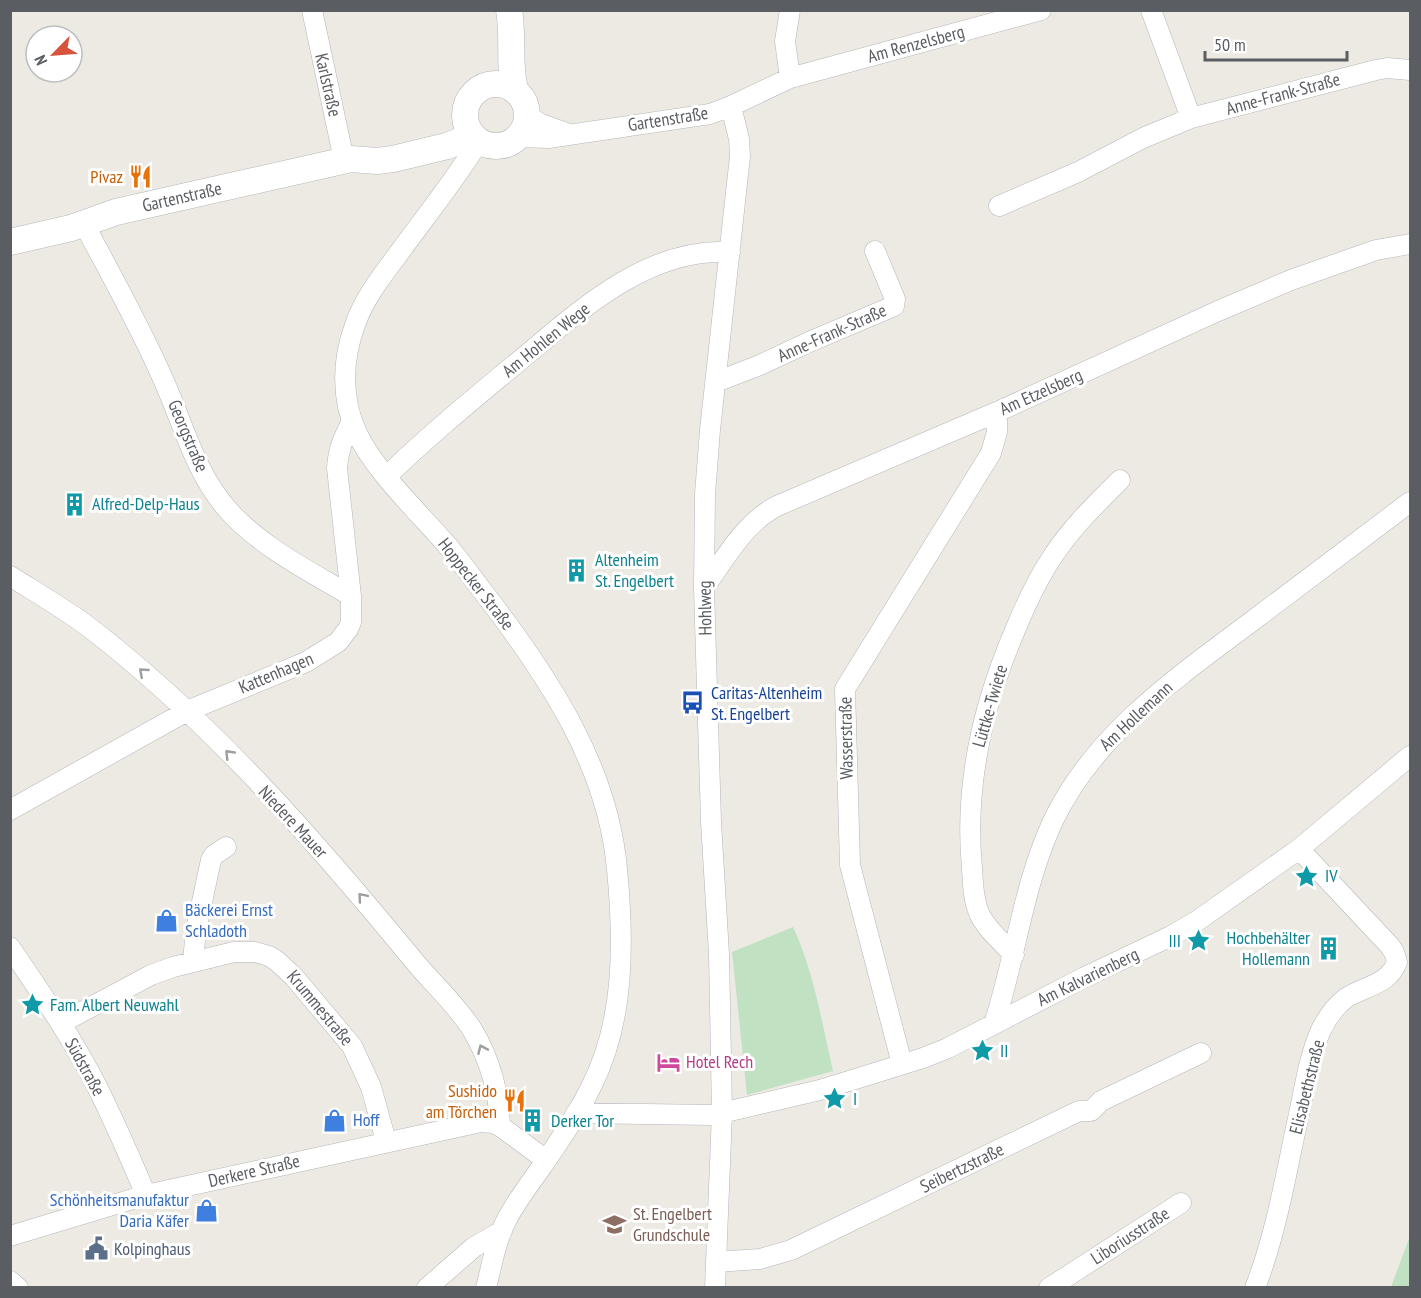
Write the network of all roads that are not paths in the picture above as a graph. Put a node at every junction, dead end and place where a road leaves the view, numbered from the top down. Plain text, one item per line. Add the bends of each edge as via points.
1 (312, 10) edge
2 (502, 10) edge
3 (509, 10) edge
4 (790, 10) edge
5 (1041, 10) edge
6 (1151, 10) edge
7 (1410, 70) edge
8 (790, 78) junction
9 (482, 88) junction
10 (515, 90) junction
11 (731, 106) junction
12 (1191, 118) junction
13 (523, 126) junction
14 (472, 131) junction
15 (425, 152) junction
16 (350, 159) junction
17 (444, 191) junction
18 (999, 206) dead end
19 (84, 224) junction
20 (10, 242) edge
21 (1410, 244) edge
22 (875, 251) dead end
23 (730, 252) junction
24 (716, 382) junction
25 (997, 412) junction
26 (352, 421) junction
27 (387, 476) junction
28 (1120, 480) dead end
29 (1410, 502) edge
30 (10, 576) edge
31 (704, 588) junction
32 (351, 596) junction
33 (187, 711) junction
34 (1410, 756) edge
35 (10, 810) edge
36 (226, 848) dead end
37 (1299, 849) junction
38 (10, 947) edge
39 (1014, 955) junction
40 (193, 961) junction
41 (61, 1023) junction
42 (994, 1024) junction
43 (1201, 1053) dead end
44 (902, 1064) junction
45 (576, 1113) junction
46 (722, 1113) junction
47 (500, 1126) junction
48 (386, 1141) junction
49 (546, 1160) junction
50 (146, 1195) junction
51 (1181, 1203) dead end
52 (502, 1231) junction
53 (10, 1236) edge
54 (716, 1262) junction
55 (10, 1281) edge
56 (18, 1287) edge
57 (426, 1287) edge
58 (486, 1287) edge
59 (715, 1287) edge
60 (1049, 1287) edge
61 (1255, 1287) edge

1 - 16 street, Karlstraße
2 - 9 street via 491,67
3 - 10 street
4 - 8 street via 784,41
5 - 8 street, Am Renzelsberg
6 - 12 street
7 - 12 street, Anne-Frank-Straße via 1376,70
8 - 11 street, Am Renzelsberg
9 - 10 street via 499,84
9 - 14 street via 469,99
10 - 13 street via 523,99
11 - 13 street, Gartenstraße via 710,114 548,138
11 - 23 street, Hohlweg via 740,156
12 - 18 street, Anne-Frank-Straße
13 - 14 street via 512,142 496,147
14 - 15 street, Gartenstraße
14 - 16 street, Gartenstraße via 439,132
14 - 17 street, Hoppecker Straße
15 - 16 street, Gartenstraße via 385,160
15 - 17 street via 438,156 443,163 447,182
16 - 19 street, Gartenstraße via 116,212
17 - 26 street, Hoppecker Straße via 376,283 356,323 345,376
19 - 20 street, Gartenstraße
19 - 32 street, Georgstraße via 163,377 199,465 220,501 263,541
21 - 25 street, Am Etzelsberg via 1376,250 1291,280
22 - 24 street, Anne-Frank-Straße via 895,299 894,306
23 - 24 street, Hohlweg
23 - 27 street, Am Hohlen Wege via 683,255 613,288 444,423
24 - 31 street, Hohlweg via 705,483
25 - 31 street, Am Etzelsberg via 764,513
25 - 44 street, Wasserstraße via 991,453 845,689 850,865
26 - 27 street, Hoppecker Straße via 363,445
26 - 32 street, Kattenhagen via 340,442 337,468
27 - 45 street, Hoppecker Straße via 458,558 517,636 569,718 598,781 614,839 618,872 620,980 610,1040
28 - 39 street, Lüttke-Twiete via 1082,518 1044,570 1005,653 978,745 970,823 975,896 983,920
29 - 39 street, Am Hollemann via 1159,691 1099,751 1072,785 1040,851
33 -> 30 street, Niedere Mauer via 89,627
31 - 46 street, Hohlweg
32 - 33 street, Kattenhagen via 348,629 329,649
33 - 35 street, Kattenhagen
47 -> 33 street, Niedere Mauer via 497,1096 485,1056 464,1018 357,890
34 - 37 street, Am Kalvarienberg
36 - 40 street via 211,860
37 - 42 street, Am Kalvarienberg via 1185,928
37 - 61 street, Elisabethstraße via 1390,946 1397,962 1386,978 1339,1003 1321,1030 1310,1063 1274,1232
38 - 41 street, Südstraße
39 - 42 street, Am Hollemann
40 - 41 street, Krummestraße via 151,975
40 - 48 street, Krummestraße via 249,952 269,956 286,968 358,1056
41 - 50 street, Südstraße via 122,1136
42 - 44 street, Am Kalvarienberg via 948,1048
43 - 54 street, Seibertzstraße via 1101,1101 1091,1111 1079,1111 790,1250 760,1259
44 - 46 street, Am Kalvarienberg
45 - 46 street, Am Kalvarienberg
45 - 49 street, Hoppecker Straße
46 - 54 street, Hohlweg
47 - 48 street, Derkere Straße via 481,1122
47 - 49 street
48 - 50 street, Derkere Straße
49 - 52 street, Hoppecker Straße
50 - 53 street, Derkere Straße
51 - 60 street, Liboriusstraße
52 - 57 street via 474,1247
52 - 58 street, Hoppecker Straße
54 - 59 street, Hohlweg
55 - 56 street

